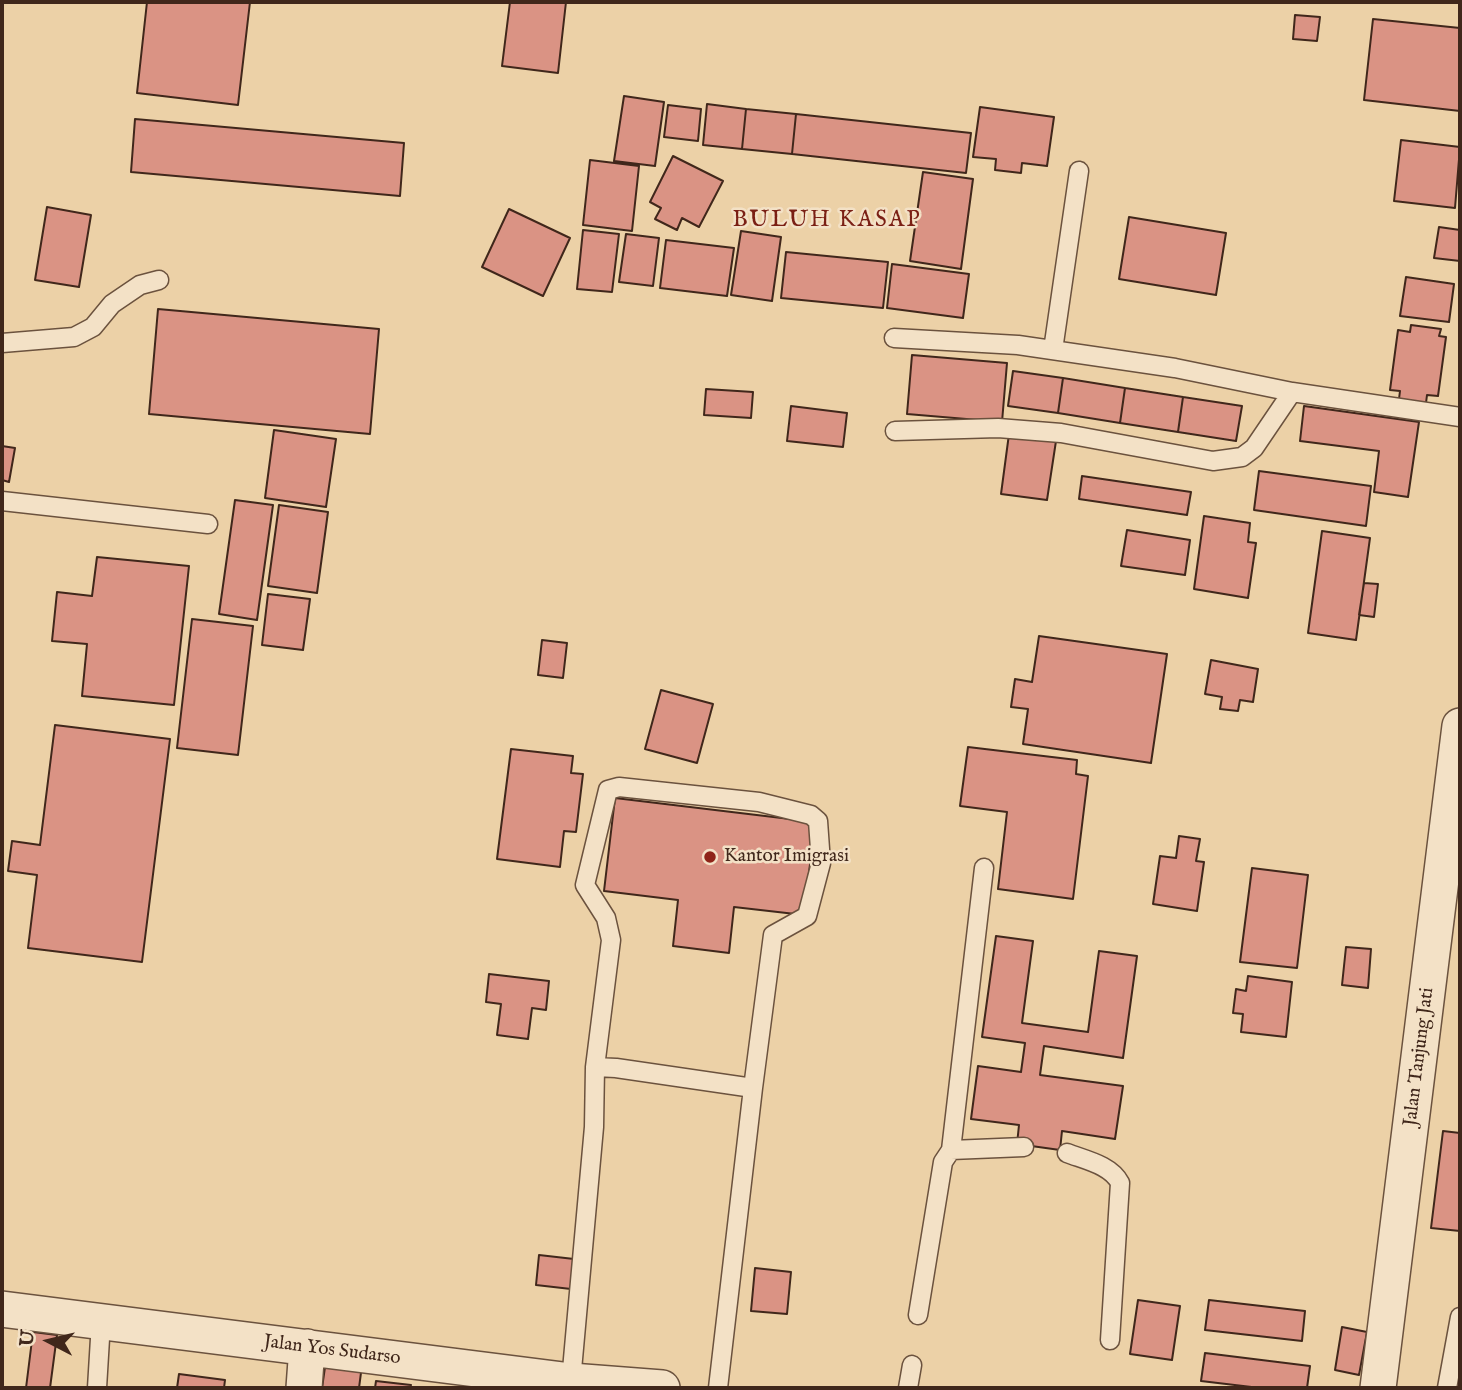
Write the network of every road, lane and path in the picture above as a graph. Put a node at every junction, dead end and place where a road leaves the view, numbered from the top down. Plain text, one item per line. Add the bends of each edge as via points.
1 (1079, 171) dead end
2 (159, 280) dead end
3 (894, 338) dead end
4 (2, 343) edge
5 (1053, 350) junction
6 (1293, 392) junction
7 (1460, 416) edge
8 (895, 431) dead end
9 (2, 501) edge
10 (208, 523) dead end
11 (1460, 726) edge
12 (984, 868) dead end
13 (595, 1067) junction
14 (752, 1088) junction
15 (1024, 1147) dead end
16 (951, 1150) junction
17 (1067, 1153) dead end
18 (2, 1309) edge
19 (918, 1315) dead end
20 (1460, 1317) edge
21 (101, 1322) junction
22 (1110, 1340) dead end
23 (307, 1347) junction
24 (912, 1365) dead end
25 (571, 1381) junction
26 (97, 1388) edge
27 (304, 1388) edge
28 (662, 1388) edge
29 (718, 1388) edge
30 (908, 1388) edge
31 (1378, 1388) edge
32 (1447, 1388) edge

1 - 5 lane
2 - 4 lane via 140,285 112,304 93,327 74,337
3 - 5 lane
5 - 6 lane
6 - 7 lane
6 - 8 lane via 1254,449 1242,457 1213,461 1048,432 998,428
9 - 10 lane
11 - 31 street, Jalan Tanjung Jati
12 - 16 lane
13 - 14 lane
13 - 14 lane via 611,940 606,918 585,885 608,790 619,787 759,802 811,815 818,821 821,863 807,916 773,935
13 - 25 lane via 594,1127
14 - 29 lane
15 - 16 lane
16 - 19 lane via 940,1174
17 - 22 lane via 1104,1167 1116,1174 1120,1183
18 - 21 street, Jalan Yos Sudarso
20 - 32 lane
21 - 23 street, Jalan Yos Sudarso
21 - 26 lane
23 - 25 street, Jalan Yos Sudarso
23 - 27 street
24 - 30 lane
25 - 28 street, Jalan Yos Sudarso

